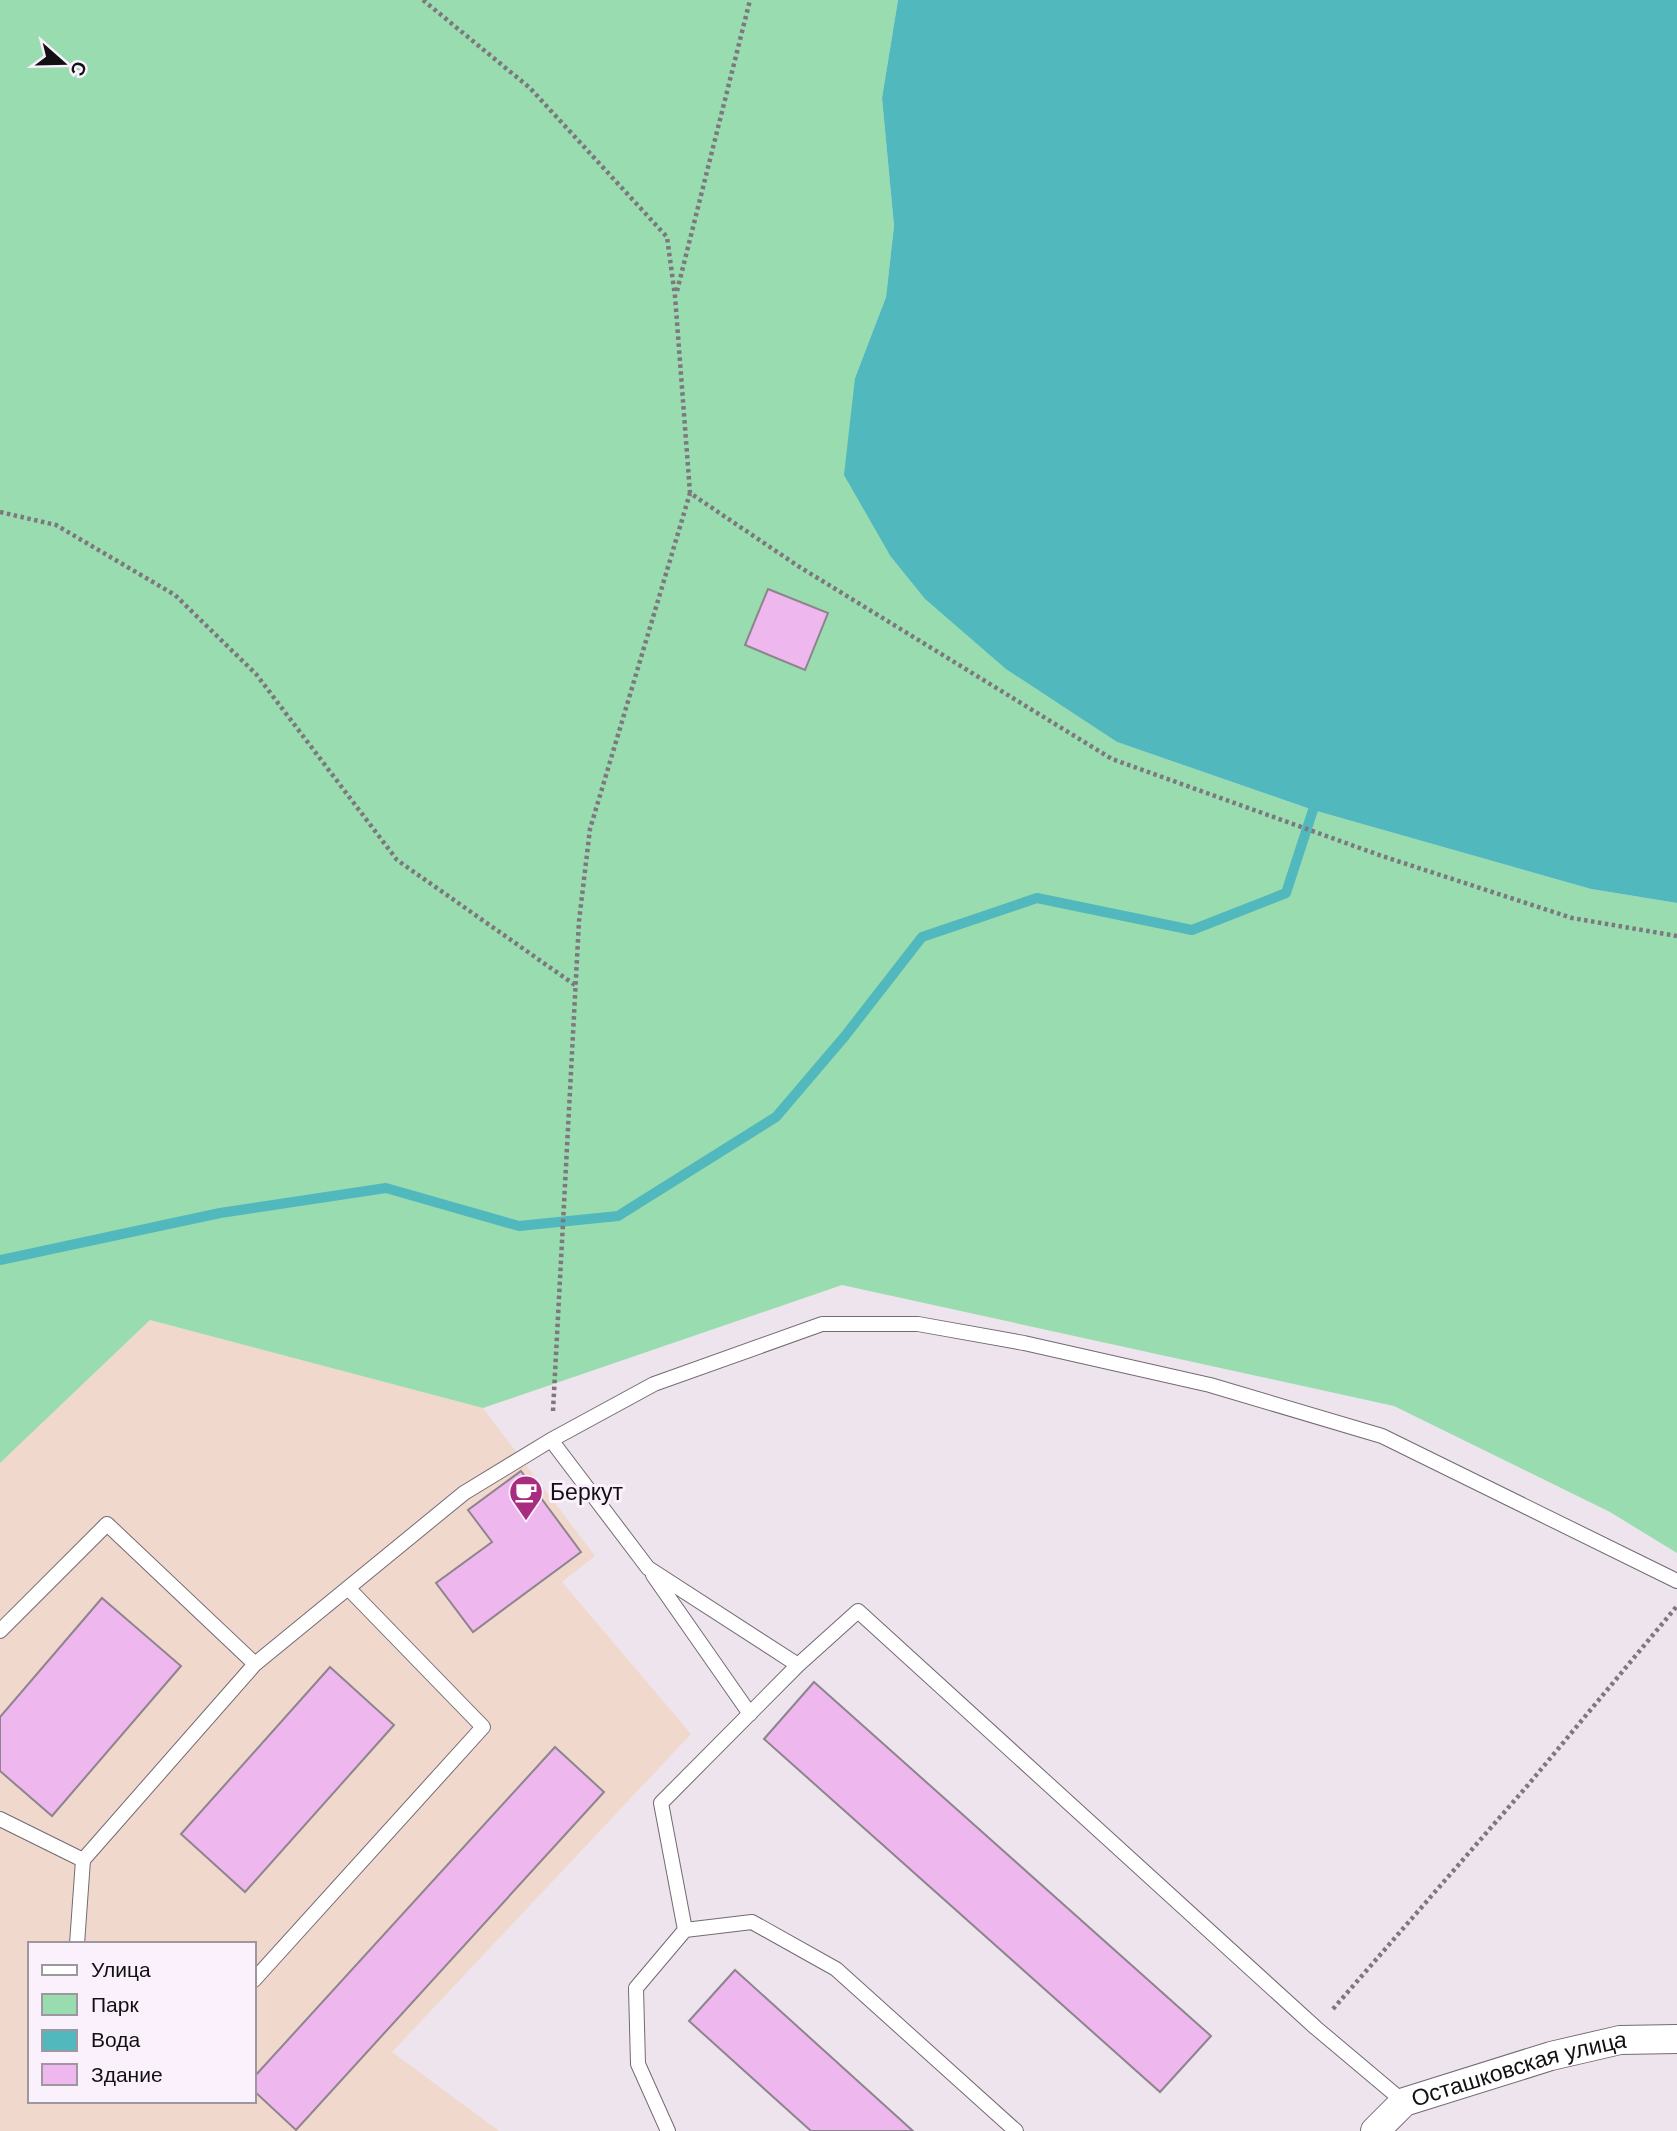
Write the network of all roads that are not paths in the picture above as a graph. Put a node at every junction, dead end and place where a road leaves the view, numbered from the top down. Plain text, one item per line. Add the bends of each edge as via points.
1 (551, 1440) junction
2 (648, 1568) junction
3 (1677, 1581) edge
4 (348, 1588) junction
5 (0, 1631) edge
6 (255, 1664) junction
7 (798, 1665) junction
8 (750, 1714) junction
9 (0, 1819) edge
10 (83, 1860) junction
11 (685, 1930) junction
12 (77, 1942) edge
13 (256, 1978) edge
14 (1677, 2039) edge
15 (1404, 2102) junction
16 (668, 2131) edge
17 (1016, 2131) edge
18 (1375, 2131) edge

1 - 2 lane
1 - 3 lane via 654,1384 822,1324 918,1324 1210,1385 1382,1436
1 - 4 lane via 464,1493
2 - 7 lane
2 - 8 lane
4 - 6 lane
4 - 13 lane via 483,1727
5 - 6 lane via 107,1524
6 - 10 lane
7 - 8 lane
7 - 15 lane via 859,1611 1316,2028
8 - 11 lane via 660,1804
9 - 10 lane
10 - 12 lane
11 - 16 lane via 636,1988 638,2064
11 - 17 lane via 752,1922 836,1969
14 - 15 street, Осташковская улица via 1620,2040
15 - 18 street, Осташковская улица

